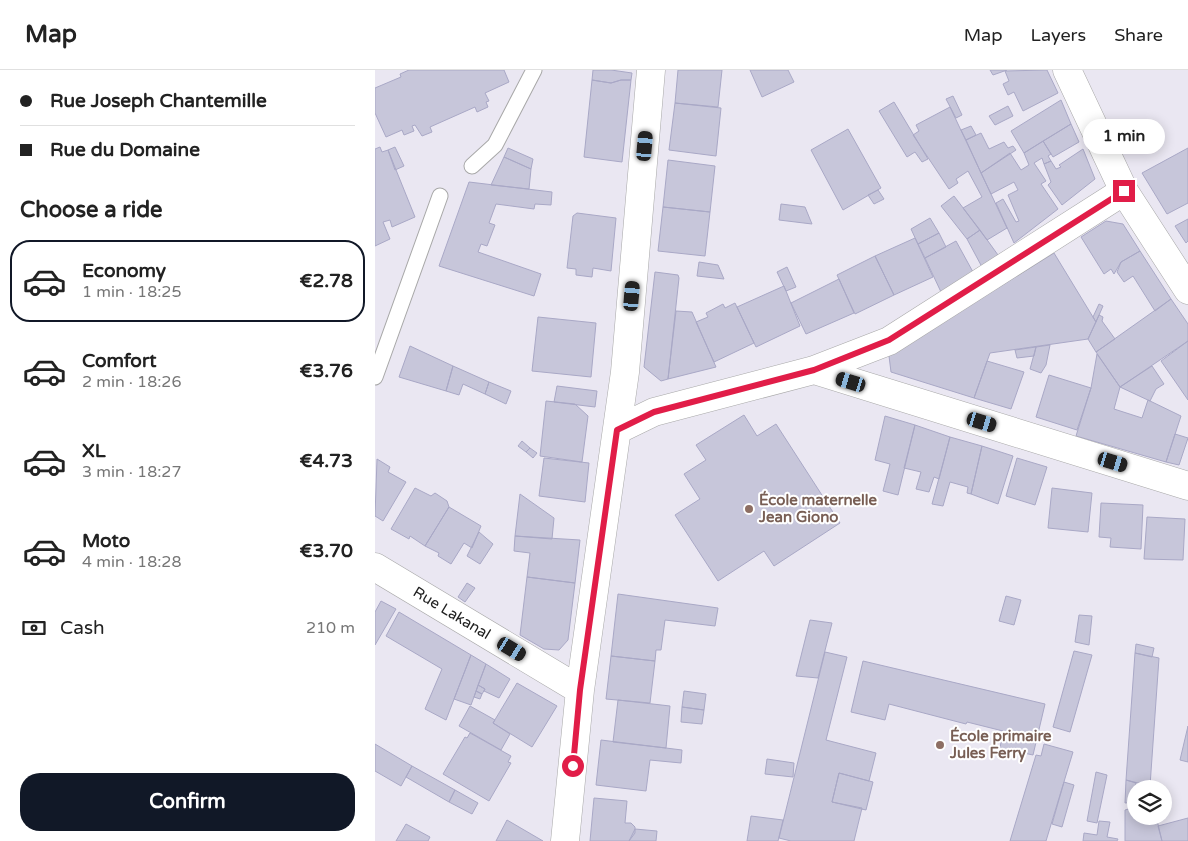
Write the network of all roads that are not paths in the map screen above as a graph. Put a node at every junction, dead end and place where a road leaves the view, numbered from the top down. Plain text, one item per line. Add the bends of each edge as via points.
1 (534, 70) edge
2 (651, 70) edge
3 (1067, 70) edge
4 (472, 166) dead end
5 (1124, 191) junction
6 (441, 196) dead end
7 (1188, 290) edge
8 (814, 370) junction
9 (375, 377) edge
10 (617, 430) junction
11 (1188, 486) edge
12 (375, 567) edge
13 (580, 690) junction
14 (565, 841) edge

1 - 4 lane via 495,145
2 - 10 street via 625,372
3 - 5 street
5 - 7 street
5 - 8 street via 889,340
6 - 9 lane
8 - 10 street via 654,412
8 - 11 street
10 - 13 street
12 - 13 street, Rue Lakanal
13 - 14 street

